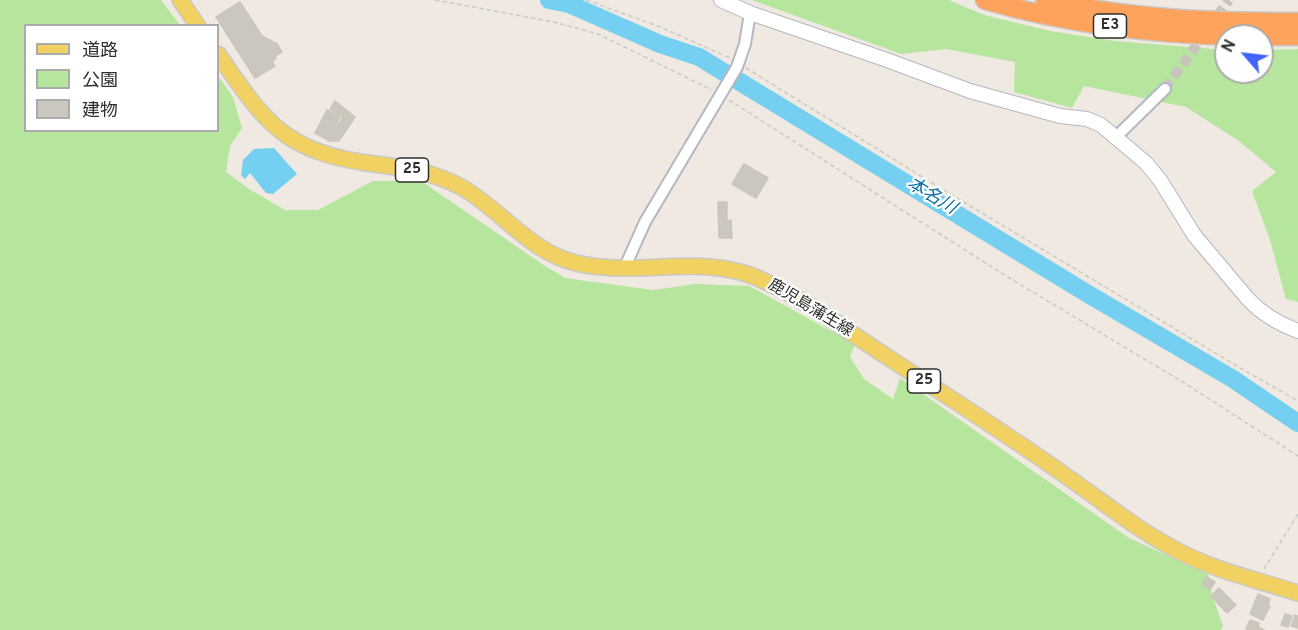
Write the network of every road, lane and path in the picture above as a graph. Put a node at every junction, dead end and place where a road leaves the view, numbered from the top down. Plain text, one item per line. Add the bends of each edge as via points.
1 (180, 0) edge
2 (435, 0) edge
3 (586, 0) edge
4 (721, 0) edge
5 (985, 0) edge
6 (1045, 0) edge
7 (750, 13) junction
8 (1298, 22) edge
9 (197, 24) edge
10 (1214, 35) edge
11 (1274, 36) edge
12 (1298, 36) edge
13 (219, 55) edge
14 (738, 65) junction
15 (1166, 89) tunnel mouth
16 (722, 92) junction
17 (1117, 136) junction
18 (624, 269) junction
19 (1298, 331) edge
20 (1298, 400) edge
21 (1298, 456) edge
22 (1298, 514) edge
23 (1257, 580) junction
24 (1298, 593) edge

1 - 9 main road
2 - 16 path via 598,34
3 - 14 path via 658,26
4 - 7 street
5 - 10 highway, E3 via 1096,25
6 - 8 highway, E3 via 1149,16
7 - 14 street
7 - 17 street via 970,91 1060,116 1087,119
11 - 12 highway
13 - 18 main road, 鹿児島蒲生線 / 25 via 260,114 291,139 330,156 445,179 482,200 553,255 574,263
14 - 16 street
14 - 20 path
15 - 17 street
16 - 18 street via 645,222
16 - 21 path via 1005,276
17 - 19 street via 1160,180 1194,235 1257,309
18 - 23 main road, 鹿児島蒲生線 / 25 via 682,265 759,278 806,303 1157,540 1205,563
22 - 23 path
23 - 24 main road, 鹿児島蒲生線 / 25

